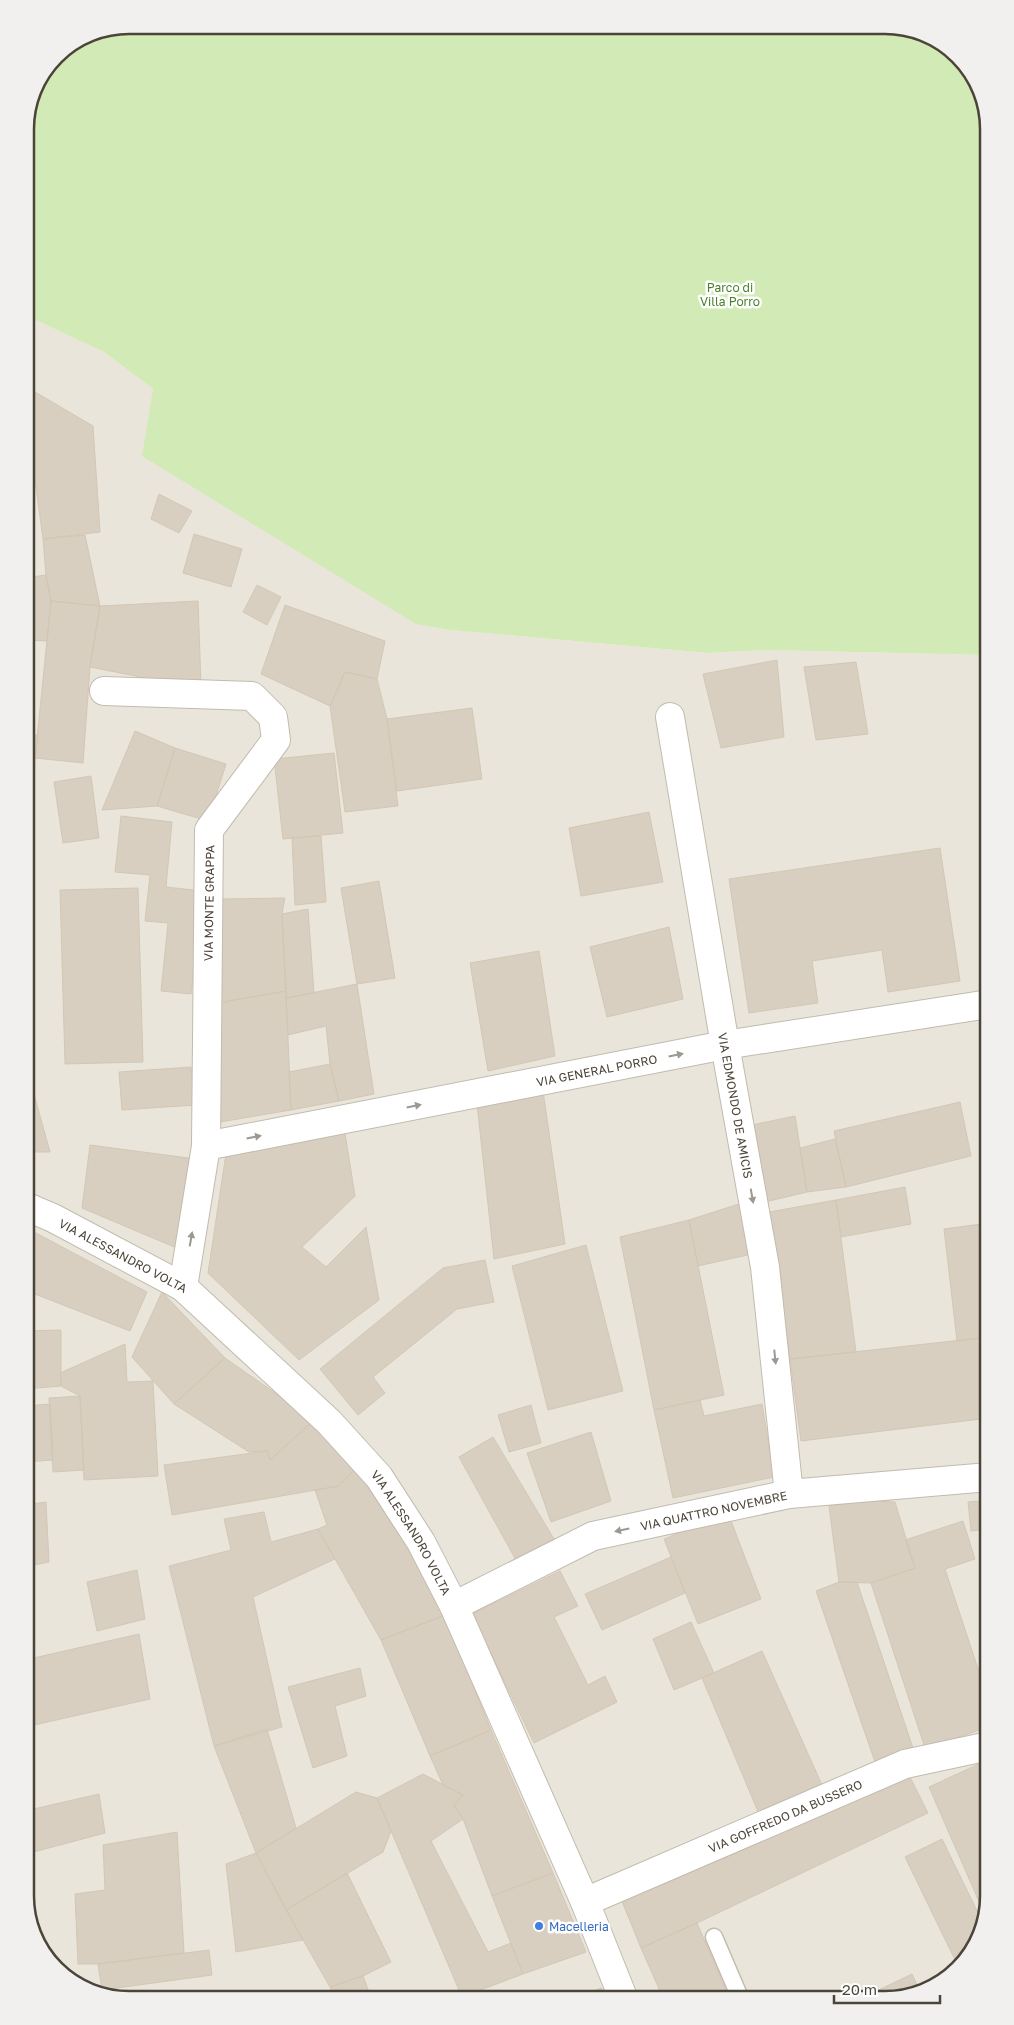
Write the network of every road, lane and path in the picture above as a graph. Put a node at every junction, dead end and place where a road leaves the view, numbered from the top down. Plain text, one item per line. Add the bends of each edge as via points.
1 (104, 691) dead end
2 (670, 717) dead end
3 (980, 1005) edge
4 (725, 1045) junction
5 (206, 1146) junction
6 (34, 1210) edge
7 (183, 1287) junction
8 (980, 1478) edge
9 (789, 1494) junction
10 (454, 1606) junction
11 (980, 1748) edge
12 (585, 1902) junction
13 (714, 1937) dead end
14 (620, 1991) edge
15 (738, 1991) edge

1 - 5 street, VIA MONTE GRAPPA via 252,696 273,717 276,740 209,830
2 - 4 street, VIA EDMONDO DE AMICIS
3 - 4 street, VIA GENERAL PORRO
5 -> 4 street, VIA GENERAL PORRO
4 -> 9 street, VIA EDMONDO DE AMICIS via 765,1267
7 -> 5 street, VIA MONTE GRAPPA
6 - 7 street, VIA ALESSANDRO VOLTA
7 - 10 street, VIA ALESSANDRO VOLTA via 329,1422 378,1477 420,1542
8 - 9 street, VIA QUATTRO NOVEMBRE
9 -> 10 street, VIA QUATTRO NOVEMBRE via 593,1536
10 - 12 street, VIA ALESSANDRO VOLTA
11 - 12 street, VIA GOFFREDO DA BUSSERO via 905,1764
12 - 14 street, VIA ALESSANDRO VOLTA
13 - 15 lane

